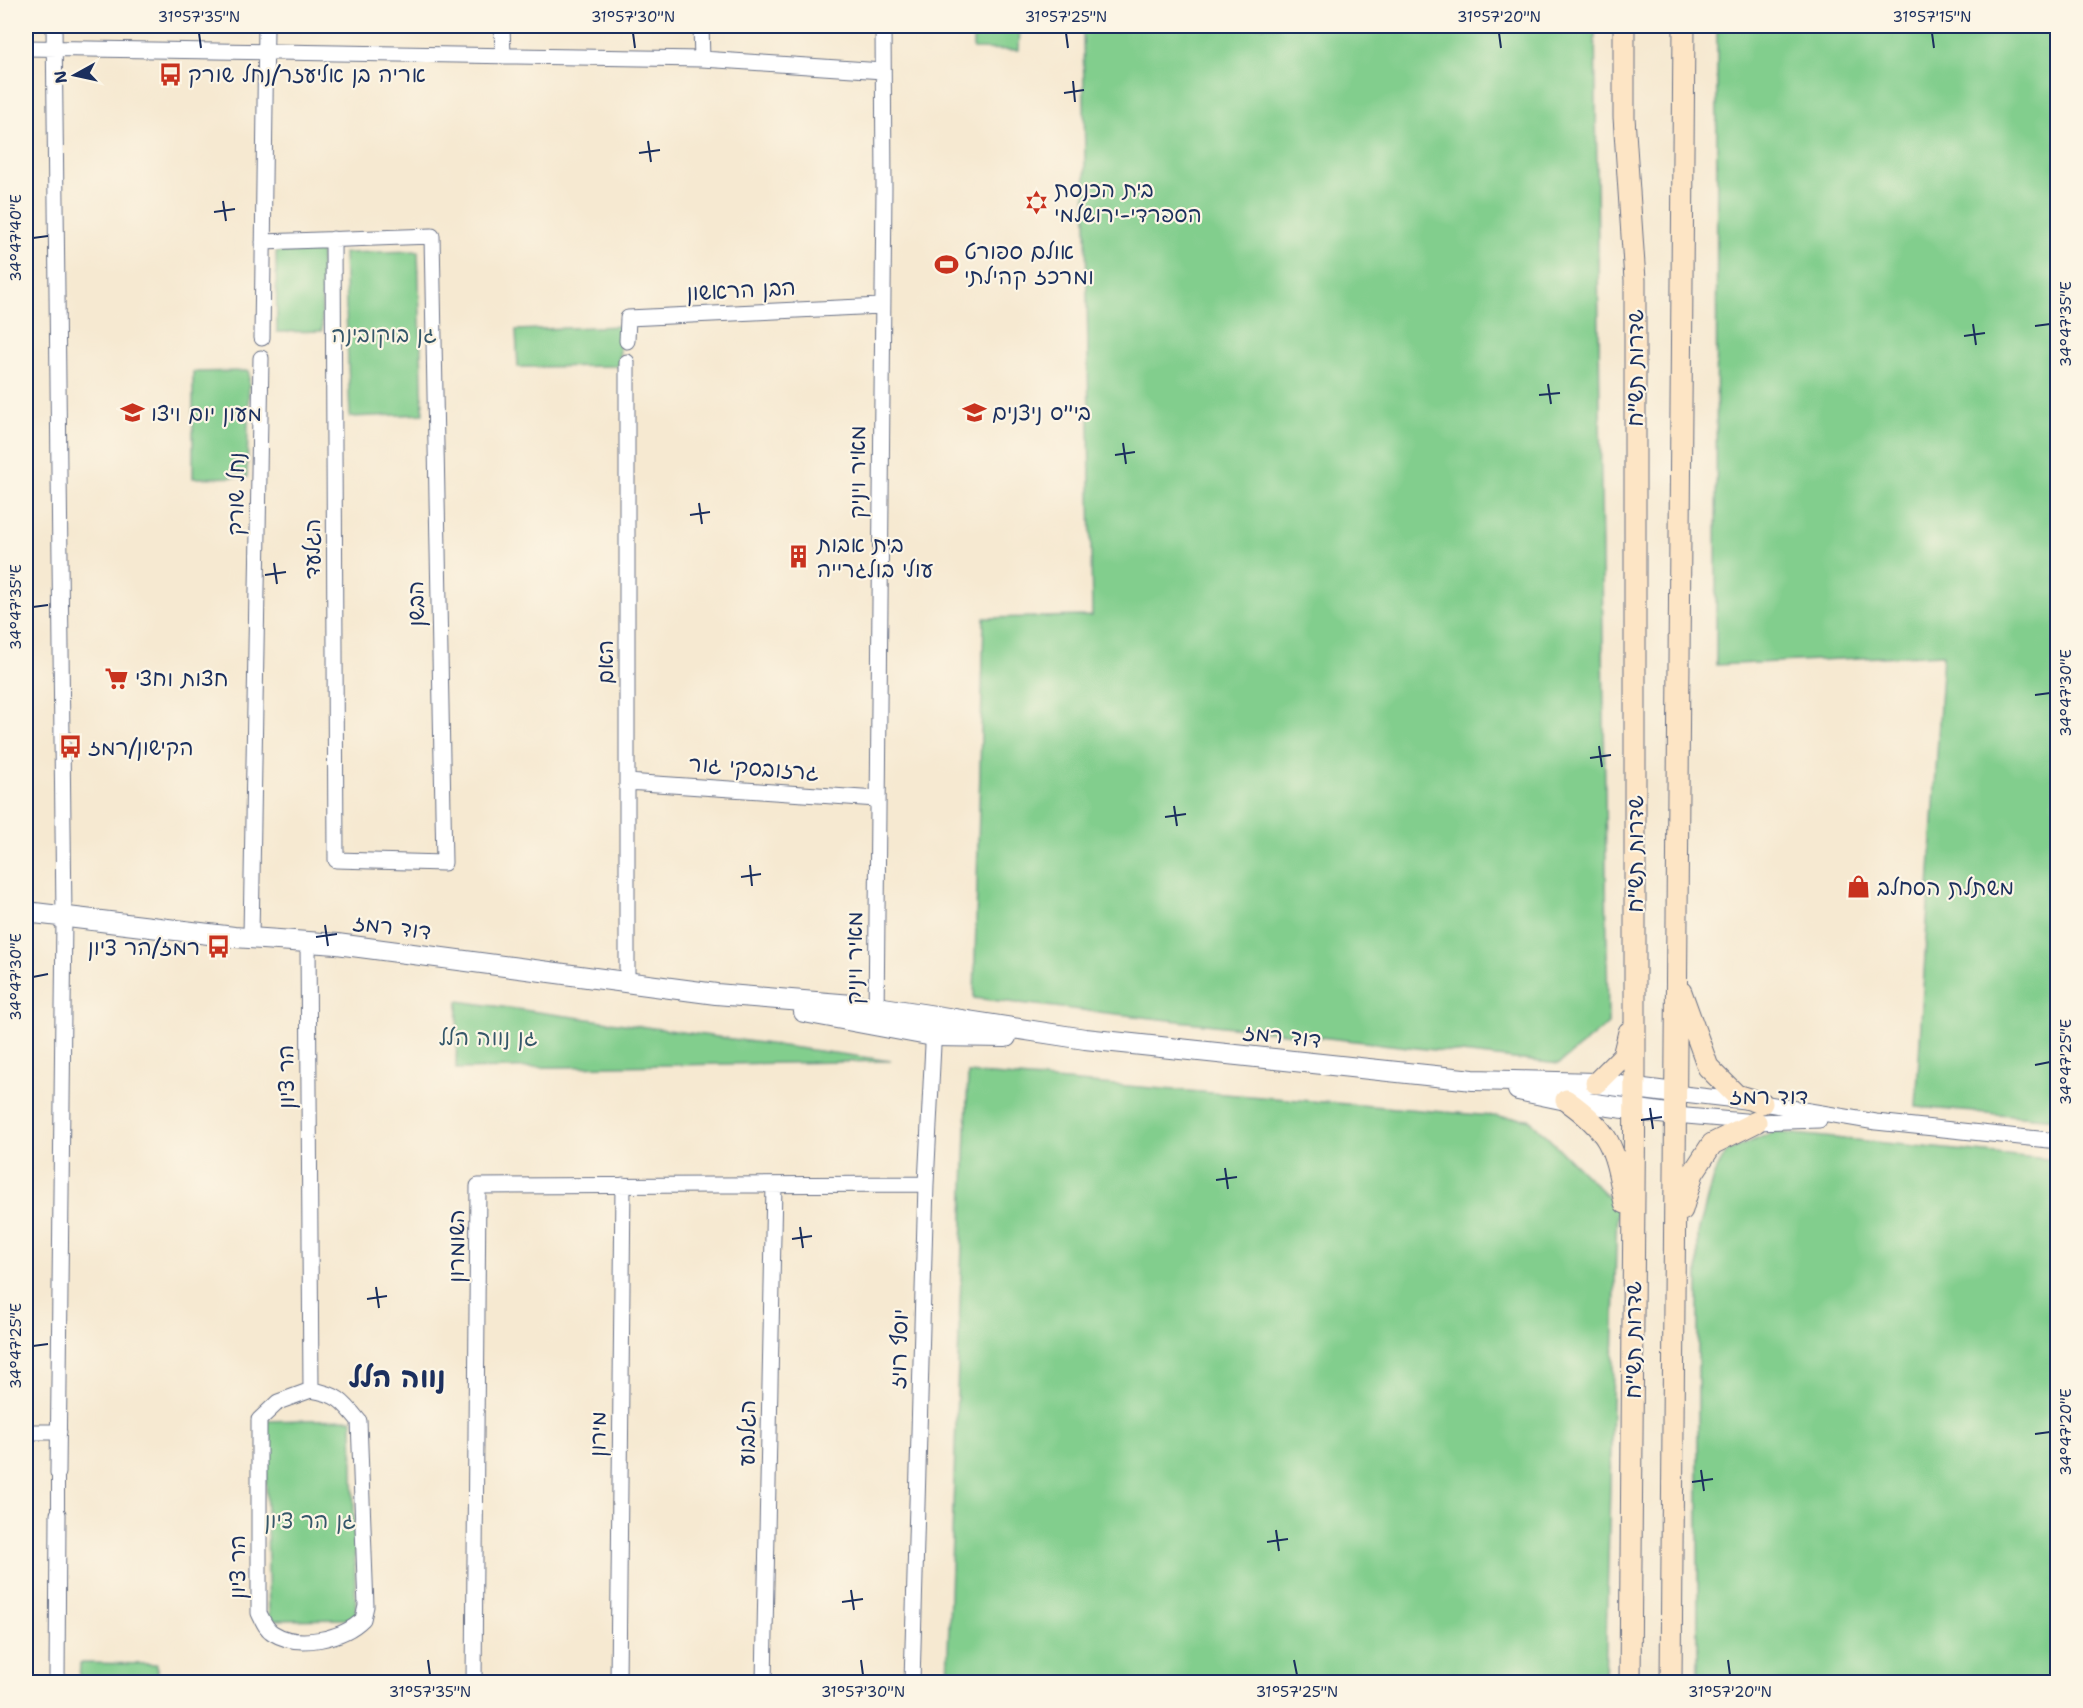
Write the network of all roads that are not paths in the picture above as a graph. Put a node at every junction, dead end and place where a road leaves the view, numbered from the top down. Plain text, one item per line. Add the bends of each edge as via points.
1 (54, 26) edge
2 (266, 26) edge
3 (502, 26) edge
4 (701, 26) edge
5 (882, 26) edge
6 (1624, 26) edge
7 (1684, 26) edge
8 (26, 48) edge
9 (54, 49) junction
10 (266, 52) junction
11 (503, 56) junction
12 (702, 59) junction
13 (883, 72) junction
14 (333, 239) junction
15 (263, 242) junction
16 (881, 306) junction
17 (262, 338) joint
18 (627, 341) joint
19 (261, 358) joint
20 (627, 362) joint
21 (627, 782) junction
22 (877, 799) junction
23 (336, 860) joint
24 (26, 912) edge
25 (64, 917) junction
26 (252, 936) junction
27 (308, 943) junction
28 (1676, 978) junction
29 (627, 984) junction
30 (1634, 1008) junction
31 (935, 1016) junction
32 (876, 1017) junction
33 (933, 1036) junction
34 (1085, 1039) junction
35 (1473, 1080) junction
36 (1596, 1083) junction
37 (1634, 1087) junction
38 (1675, 1093) junction
39 (1566, 1100) junction
40 (1634, 1109) junction
41 (1759, 1113) junction
42 (1675, 1115) junction
43 (2058, 1142) edge
44 (926, 1184) junction
45 (623, 1185) junction
46 (774, 1185) junction
47 (1674, 1237) junction
48 (1634, 1244) junction
49 (312, 1390) junction
50 (26, 1432) edge
51 (59, 1432) junction
52 (58, 1473) joint
53 (58, 1514) joint
54 (57, 1683) edge
55 (474, 1683) edge
56 (618, 1683) edge
57 (764, 1683) edge
58 (912, 1683) edge
59 (1630, 1683) edge
60 (1671, 1683) edge

1 - 9 street
2 - 10 street, נחל שורק
3 - 11 street
4 - 12 street
5 - 13 street, מאיר ויניק
6 - 30 main road, שדרות תש"ח via 1624,117 1635,280
7 - 28 main road, שדרות תש"ח
8 - 9 street
9 - 10 street
9 - 25 street
10 - 11 street
10 - 15 street, נחל שורק
11 - 12 street
12 - 13 street
13 - 16 street, מאיר ויניק
14 - 15 street
14 - 23 street, הגלעד
14 - 23 street, הבשן via 432,236 444,863
15 - 17 street, נחל שורק
16 - 18 street, הבן הראשון via 627,318
16 - 22 street, מאיר ויניק
17 - 19 street, נחל שורק
18 - 20 street, האם
19 - 26 street, נחל שורק
20 - 21 street, האם
21 - 22 street, גרזובסקי גור
21 - 29 street, האם
22 - 32 street, מאיר ויניק
24 - 25 street, דוד רמז
25 - 26 street, דוד רמז
25 - 51 street
26 - 27 street, דוד רמז
27 - 29 street, דוד רמז
27 - 49 street, הר ציון
28 - 38 main road, שדרות תש"ח
28 - 41 main road via 1708,1067
29 - 32 street, דוד רמז
30 - 36 main road via 1623,1056
30 - 37 main road, שדרות תש"ח
31 - 32 street, דוד רמז
31 - 33 street, יוסף רויז
31 - 34 street, דוד רמז
32 - 33 street, דוד רמז
33 - 34 street, דוד רמז
33 - 44 street, יוסף רויז
34 - 35 street, דוד רמז
35 - 36 street, דוד רמז
35 - 39 street, דוד רמז
36 - 37 street, דוד רמז
37 - 38 street, דוד רמז
37 - 40 main road, שדרות תש"ח
38 - 41 street, דוד רמז
38 - 42 main road, שדרות תש"ח
39 - 40 street, דוד רמז
39 - 48 main road via 1591,1117 1614,1149
40 - 42 street, דוד רמז
40 - 48 main road, שדרות תש"ח
41 - 42 street, דוד רמז
41 - 43 street, דוד רמז via 1853,1119
41 - 47 main road via 1712,1144 1693,1173
42 - 47 main road, שדרות תש"ח
44 - 46 street, השומרון
44 - 58 street, יוסף רויז
45 - 46 street, השומרון
45 - 55 street, השומרון via 478,1186
45 - 56 street, מירון
46 - 57 street, הגלבוע
47 - 60 main road, שדרות תש"ח
48 - 59 main road, שדרות תש"ח
49 - 49 street, הר ציון via 278,1402 259,1420 259,1614 272,1633 288,1639 342,1635 363,1619 366,1606 359,1421 331,1393
50 - 51 street
51 - 52 street
52 - 53 street
53 - 54 street

